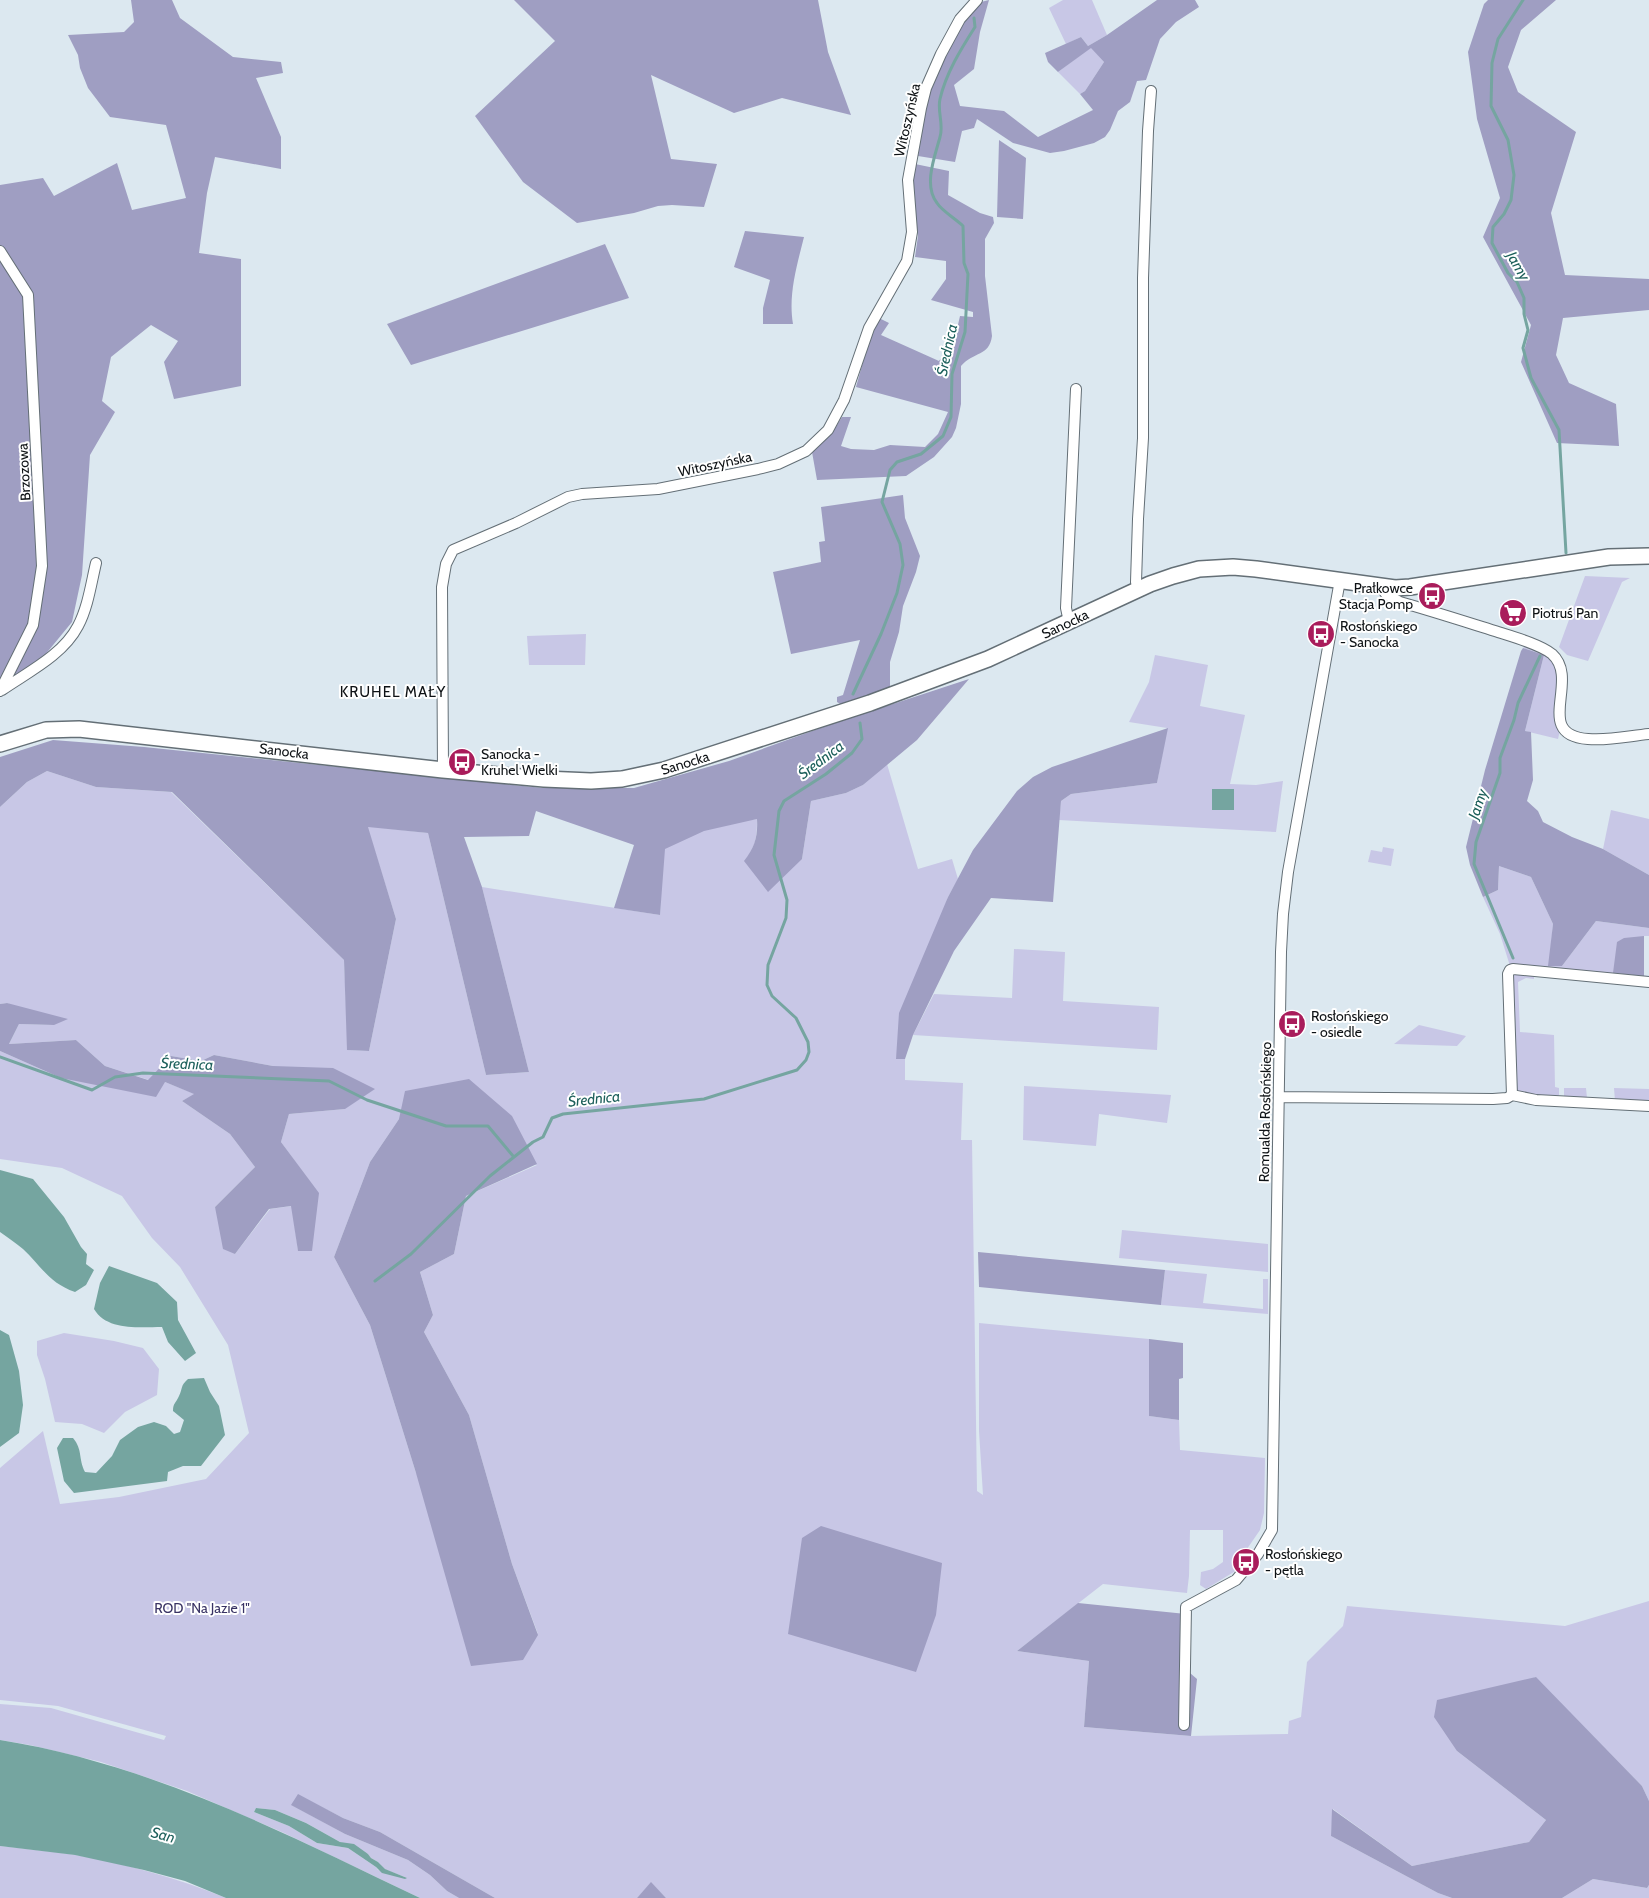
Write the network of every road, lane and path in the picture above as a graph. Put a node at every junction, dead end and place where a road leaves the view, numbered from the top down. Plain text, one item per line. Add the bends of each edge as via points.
1 (977, 0) edge
2 (1151, 91) dead end
3 (0, 251) edge
4 (1076, 389) dead end
5 (1649, 556) edge
6 (96, 563) dead end
7 (1340, 580) junction
8 (1380, 586) junction
9 (1138, 590) junction
10 (1069, 622) junction
11 (0, 691) edge
12 (1649, 734) edge
13 (0, 744) edge
14 (444, 770) junction
15 (1649, 982) edge
16 (1512, 1095) junction
17 (1279, 1097) junction
18 (1649, 1106) edge
19 (1184, 1725) dead end

1 - 14 street, Witoszyńska via 950,36 921,108 908,180 912,232 907,261 869,328 844,400 828,430 806,451 778,464 658,489 568,497 454,550 446,564 442,587
2 - 9 street via 1143,287
3 - 11 street, Brzozowa via 28,295 42,566 33,625
4 - 10 street via 1066,608
5 - 8 main road, Sanocka via 1609,557 1410,587
6 - 11 street via 78,627 58,651
7 - 8 main road, Sanocka
7 - 9 main road, Sanocka via 1285,571 1199,569
7 - 17 street, Romualda Rosłońskiego via 1285,897
8 - 12 street via 1400,602 1521,639 1550,652 1562,670 1560,722 1562,729 1574,737 1588,739
9 - 10 main road, Sanocka
10 - 14 main road, Sanocka via 988,659 870,703 638,777 576,781
13 - 14 main road, Sanocka via 46,730 79,729
15 - 16 street via 1510,970
16 - 17 street via 1493,1100
16 - 18 street via 1536,1100
17 - 19 street, Romualda Rosłońskiego via 1272,1530 1258,1554 1236,1580 1186,1607

